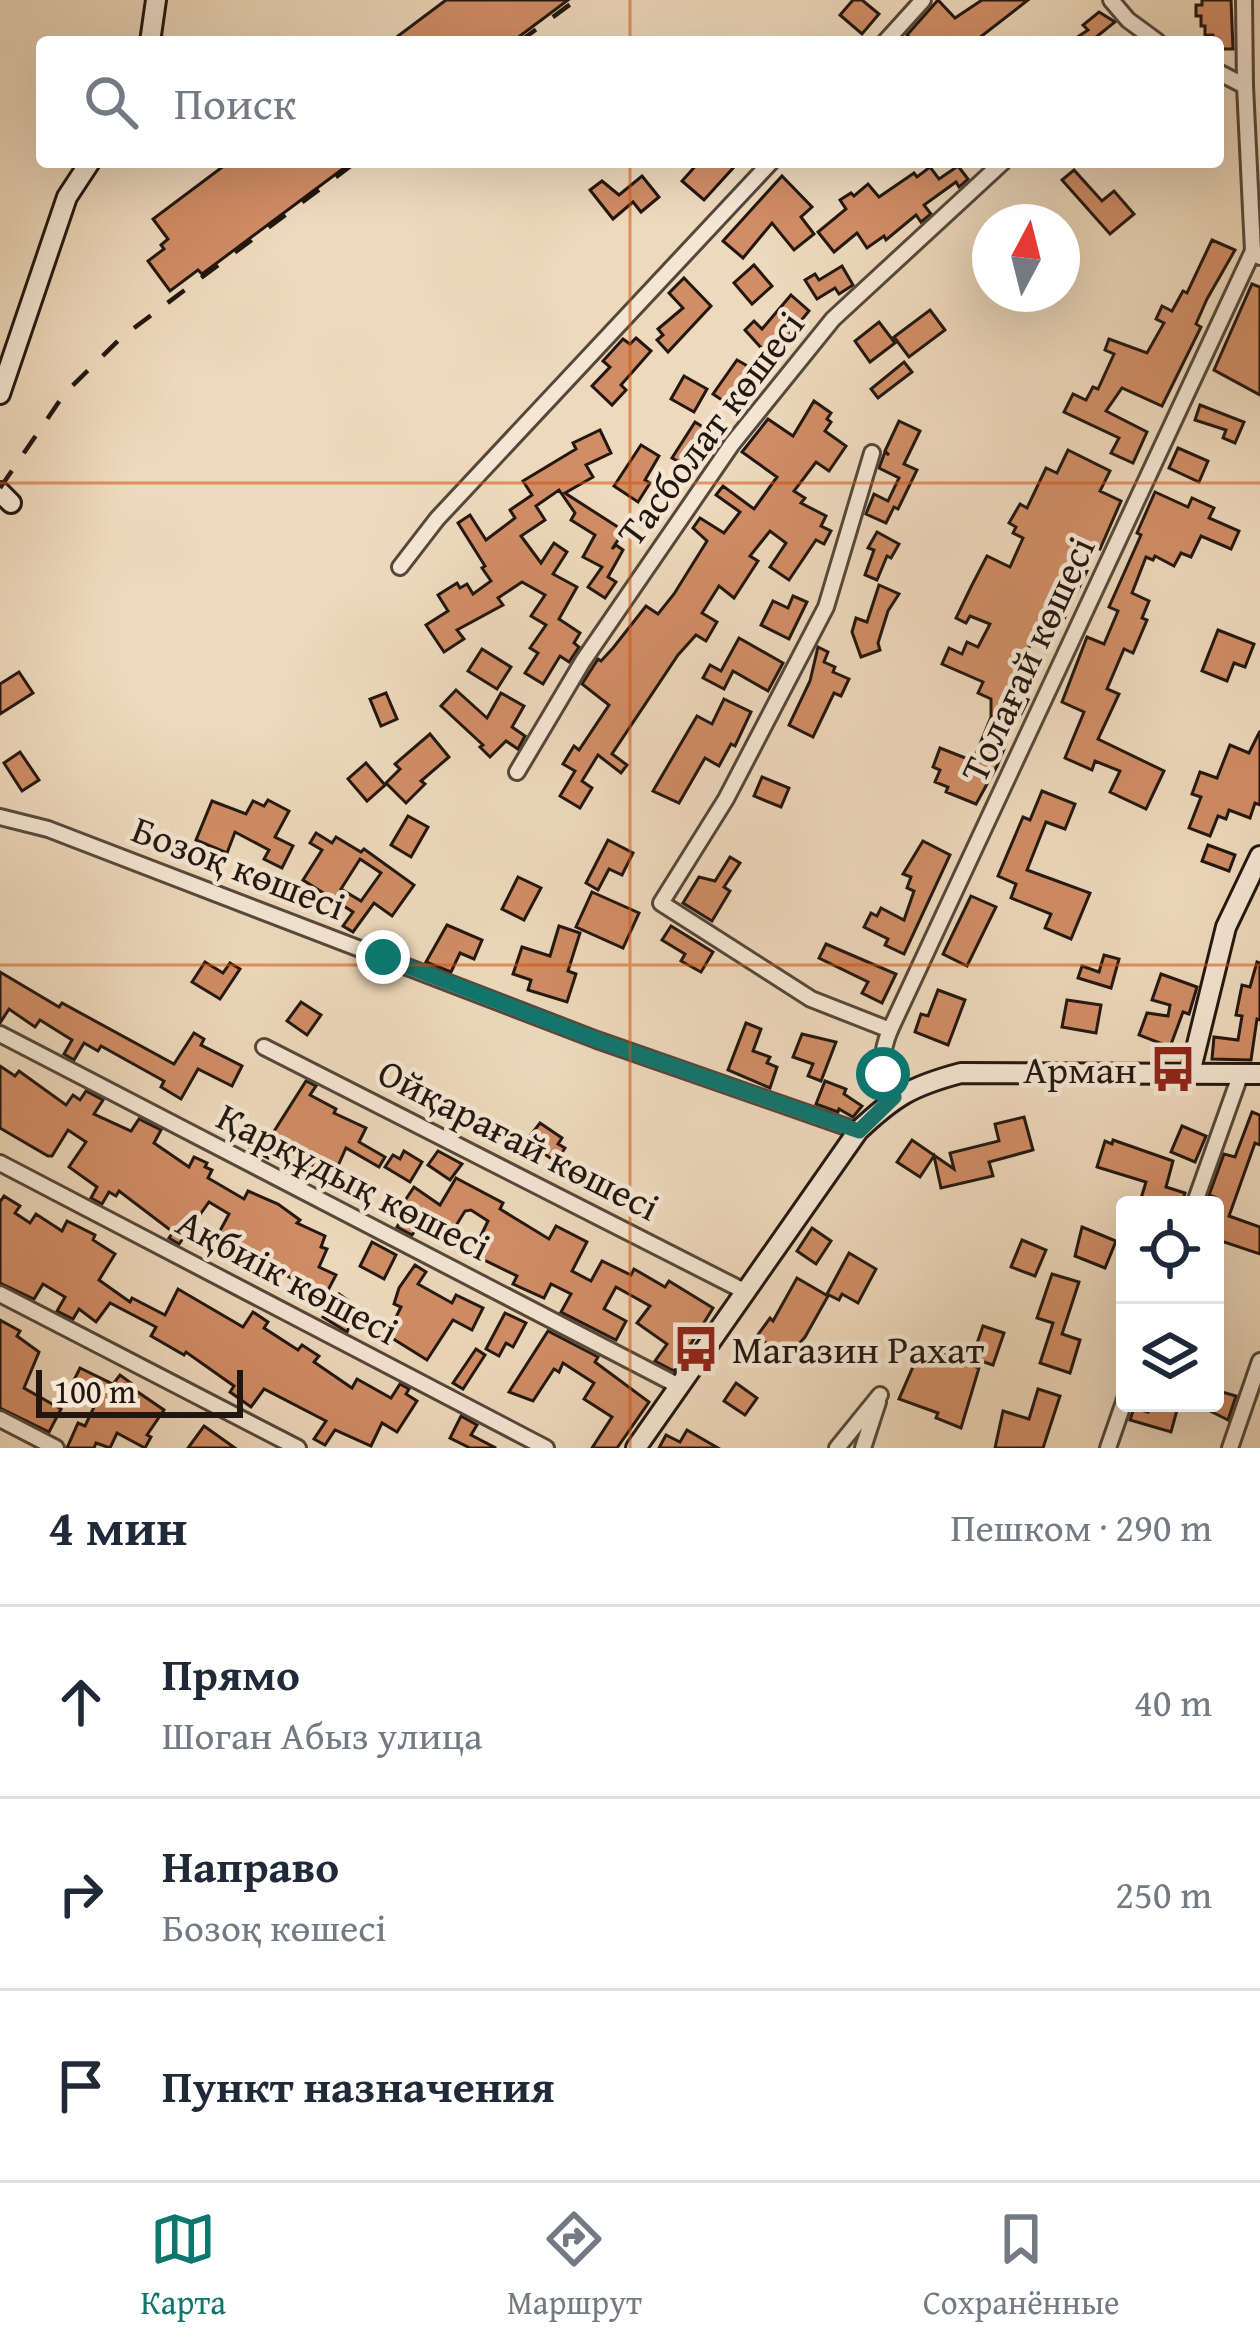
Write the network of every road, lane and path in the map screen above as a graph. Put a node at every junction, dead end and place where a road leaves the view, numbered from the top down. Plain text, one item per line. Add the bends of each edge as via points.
1 (156, 0) edge
2 (923, 0) edge
3 (1111, 0) edge
4 (1244, 0) edge
5 (151, 36) edge
6 (890, 36) edge
7 (1149, 36) edge
8 (1224, 76) edge
9 (1245, 86) junction
10 (1255, 108) edge
11 (86, 168) edge
12 (764, 168) edge
13 (997, 168) edge
14 (1256, 254) edge
15 (0, 394) edge
16 (872, 453) dead end
17 (400, 567) dead end
18 (518, 772) dead end
19 (0, 817) edge
20 (1260, 856) edge
21 (890, 1030) junction
22 (0, 1034) edge
23 (264, 1046) dead end
24 (1190, 1073) junction
25 (1251, 1073) edge
26 (894, 1097) junction
27 (859, 1131) junction
28 (0, 1163) edge
29 (1198, 1196) edge
30 (745, 1291) junction
31 (0, 1294) edge
32 (1260, 1361) edge
33 (677, 1385) junction
34 (1120, 1412) edge
35 (0, 1419) edge
36 (56, 1448) edge
37 (298, 1448) edge
38 (546, 1448) edge
39 (636, 1448) edge
40 (837, 1448) edge
41 (863, 1448) edge
42 (1108, 1448) edge
43 (1230, 1448) edge

1 - 5 street
2 - 6 street
3 - 7 street
4 - 9 street
8 - 9 street
9 - 10 street
10 - 14 street
11 - 15 street via 67,197
12 - 17 street
13 - 18 street, Тасболат көшесі via 833,319 732,444 583,661
14 - 21 street, Толағай көшесі
16 - 21 street via 826,607 726,799 661,903 811,999
19 - 27 street, Бозоқ көшесі
20 - 24 street via 1226,927
21 - 26 street, Толағай көшесі via 881,1053
22 - 33 street, Қарқұдық көшесі
23 - 30 street, Ойқарағай көшесі
24 - 25 street
24 - 26 street via 961,1073
25 - 29 street
26 - 27 street
27 - 30 street
28 - 38 street, Ақбиік көшесі
30 - 33 street
31 - 37 street
32 - 43 street
33 - 39 street
34 - 42 street
35 - 36 street
40 - 41 street via 880,1395

